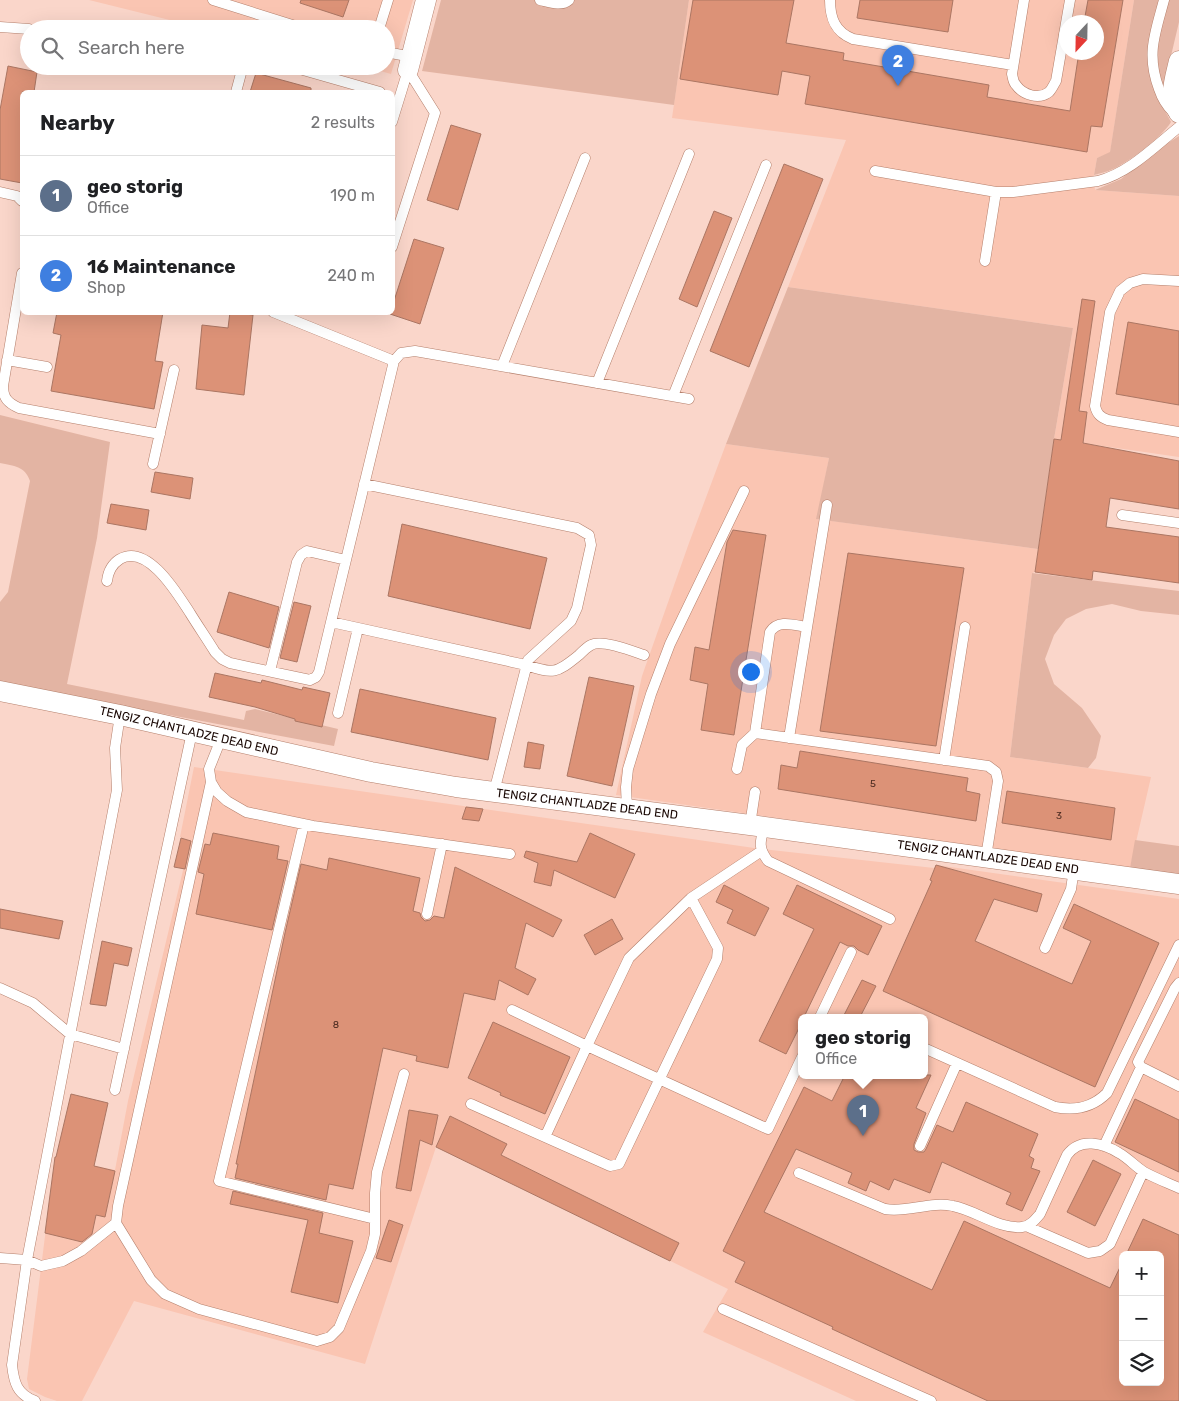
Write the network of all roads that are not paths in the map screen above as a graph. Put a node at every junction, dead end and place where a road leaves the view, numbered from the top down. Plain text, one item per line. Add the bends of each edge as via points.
1 (213, 0) edge
2 (388, 0) edge
3 (426, 0) edge
4 (540, 0) edge
5 (569, 0) edge
6 (830, 0) edge
7 (1024, 0) edge
8 (1070, 0) edge
9 (1164, 0) edge
10 (276, 20) edge
11 (382, 20) edge
12 (0, 27) edge
13 (20, 28) edge
14 (395, 56) edge
15 (1179, 61) edge
16 (410, 64) junction
17 (1013, 65) junction
18 (241, 75) edge
19 (320, 75) edge
20 (237, 90) edge
21 (373, 90) edge
22 (396, 97) edge
23 (1179, 115) edge
24 (1179, 128) edge
25 (689, 154) dead end
26 (585, 158) dead end
27 (766, 165) dead end
28 (875, 171) dead end
29 (0, 192) edge
30 (996, 192) junction
31 (20, 199) edge
32 (395, 239) edge
33 (985, 261) dead end
34 (1179, 281) edge
35 (20, 285) edge
36 (280, 315) edge
37 (7, 360) junction
38 (394, 361) junction
39 (502, 366) junction
40 (47, 367) dead end
41 (174, 370) dead end
42 (597, 383) junction
43 (673, 396) junction
44 (689, 399) dead end
45 (3, 403) edge
46 (1179, 432) edge
47 (160, 434) junction
48 (153, 464) dead end
49 (364, 484) junction
50 (744, 491) dead end
51 (827, 505) dead end
52 (1122, 515) dead end
53 (1179, 523) edge
54 (346, 560) junction
55 (107, 581) dead end
56 (331, 622) junction
57 (807, 627) junction
58 (965, 627) dead end
59 (358, 628) junction
60 (644, 655) dead end
61 (526, 665) junction
62 (270, 671) junction
63 (0, 691) edge
64 (338, 712) dead end
65 (120, 715) junction
66 (192, 732) junction
67 (754, 733) junction
68 (789, 738) junction
69 (221, 739) junction
70 (944, 760) junction
71 (737, 770) dead end
72 (211, 782) junction
73 (494, 792) junction
74 (755, 792) dead end
75 (627, 809) junction
76 (304, 824) junction
77 (757, 826) junction
78 (442, 844) junction
79 (760, 852) junction
80 (510, 854) dead end
81 (986, 857) junction
82 (1074, 869) junction
83 (1179, 884) edge
84 (691, 898) junction
85 (427, 914) dead end
86 (890, 919) dead end
87 (1179, 945) edge
88 (1045, 948) dead end
89 (851, 952) dead end
90 (1179, 983) edge
91 (0, 988) edge
92 (512, 1010) dead end
93 (821, 1014) edge
94 (70, 1034) junction
95 (587, 1046) junction
96 (124, 1049) junction
97 (928, 1050) edge
98 (957, 1063) junction
99 (798, 1065) edge
100 (1141, 1067) junction
101 (404, 1074) dead end
102 (660, 1079) junction
103 (1179, 1086) edge
104 (115, 1090) dead end
105 (470, 1104) dead end
106 (545, 1137) junction
107 (920, 1146) dead end
108 (1104, 1146) junction
109 (1143, 1172) junction
110 (799, 1173) dead end
111 (1179, 1188) edge
112 (375, 1219) junction
113 (116, 1223) junction
114 (1026, 1226) junction
115 (0, 1258) edge
116 (27, 1260) junction
117 (723, 1309) dead end
118 (23, 1399) edge
119 (35, 1401) edge
120 (932, 1401) edge

1 - 10 lane
2 - 11 lane
3 - 16 street
4 - 5 lane via 557,4
6 - 17 lane via 834,25 853,40
7 - 17 lane
8 - 17 lane via 1056,81 1050,91 1032,96 1022,91 1014,84
9 - 23 lane via 1151,60 1164,101 1172,112
12 - 13 lane
14 - 16 lane
15 - 23 street via 1173,101
16 - 22 lane
16 - 32 lane via 435,113
18 - 20 lane
19 - 21 lane
24 - 30 lane via 1129,167 1108,178
25 - 42 lane
26 - 39 lane
27 - 43 lane
28 - 30 lane
29 - 31 lane
30 - 33 lane
34 - 46 lane via 1143,279 1120,291 1110,312 1095,406 1096,412 1108,420
35 - 37 lane
36 - 38 lane
37 - 40 lane
37 - 45 lane
38 - 39 lane via 401,352 415,351
38 - 49 lane
39 - 42 lane
41 - 47 lane
42 - 43 lane
43 - 44 lane
45 - 47 lane
47 - 48 lane
49 - 54 lane
49 - 61 lane via 576,528 588,535 591,545 577,608 571,620
50 - 75 lane via 670,644 651,694 628,770
51 - 57 lane
52 - 53 lane
54 - 56 lane
54 - 62 lane via 307,551 301,555
55 - 62 lane via 118,560 134,556 146,561 166,578 222,659
56 - 59 lane
56 - 62 lane via 316,677 310,680
57 - 67 lane via 780,623 770,632
57 - 68 lane
58 - 70 lane
59 - 61 lane
59 - 64 lane
60 - 61 lane via 602,643 591,645 556,671
61 - 73 lane
63 - 65 street, TENGIZ CHANTLADZE DEAD END
65 - 66 street, TENGIZ CHANTLADZE DEAD END
65 - 94 lane via 115,748 117,790
66 - 69 street, TENGIZ CHANTLADZE DEAD END
66 - 96 lane
67 - 68 lane
67 - 71 lane via 742,744
68 - 70 lane
69 - 72 lane via 209,769
69 - 73 street, TENGIZ CHANTLADZE DEAD END via 376,773
70 - 81 lane via 988,766 996,772 998,781
72 - 76 lane via 227,801 246,812
72 - 113 lane
73 - 75 street, TENGIZ CHANTLADZE DEAD END
74 - 77 lane
75 - 77 street, TENGIZ CHANTLADZE DEAD END
76 - 78 lane
76 - 112 lane via 219,1181
77 - 79 lane
77 - 81 street, TENGIZ CHANTLADZE DEAD END
78 - 80 lane
78 - 85 lane
79 - 84 lane
79 - 86 lane via 768,862
81 - 82 street, TENGIZ CHANTLADZE DEAD END
82 - 83 street, TENGIZ CHANTLADZE DEAD END
82 - 88 lane via 1071,889
84 - 95 lane via 629,958
84 - 102 lane via 718,948 717,959
87 - 98 lane via 1107,1093 1100,1101 1086,1108 1069,1110 1055,1107
89 - 93 lane
90 - 100 lane via 1141,1055 1138,1062
91 - 94 lane via 33,1002
92 - 95 lane
94 - 96 lane
94 - 116 lane
95 - 102 lane
95 - 106 lane
96 - 104 lane
97 - 98 lane
98 - 107 lane
99 - 102 lane via 768,1129
100 - 103 lane
100 - 108 lane
101 - 112 lane via 377,1172
102 - 106 lane via 619,1164 610,1166
105 - 106 lane
108 - 109 lane
108 - 114 lane via 1086,1143 1072,1148 1040,1214
109 - 111 lane
109 - 114 lane via 1110,1244 1100,1252 1088,1253
110 - 114 lane via 885,1209 897,1211 952,1205 1008,1227
112 - 113 lane via 371,1251 339,1328 330,1337 317,1341 199,1309 165,1294 151,1280
113 - 116 lane via 63,1261 42,1266
115 - 116 lane
116 - 118 lane via 12,1365 14,1381
117 - 120 lane
118 - 119 lane

